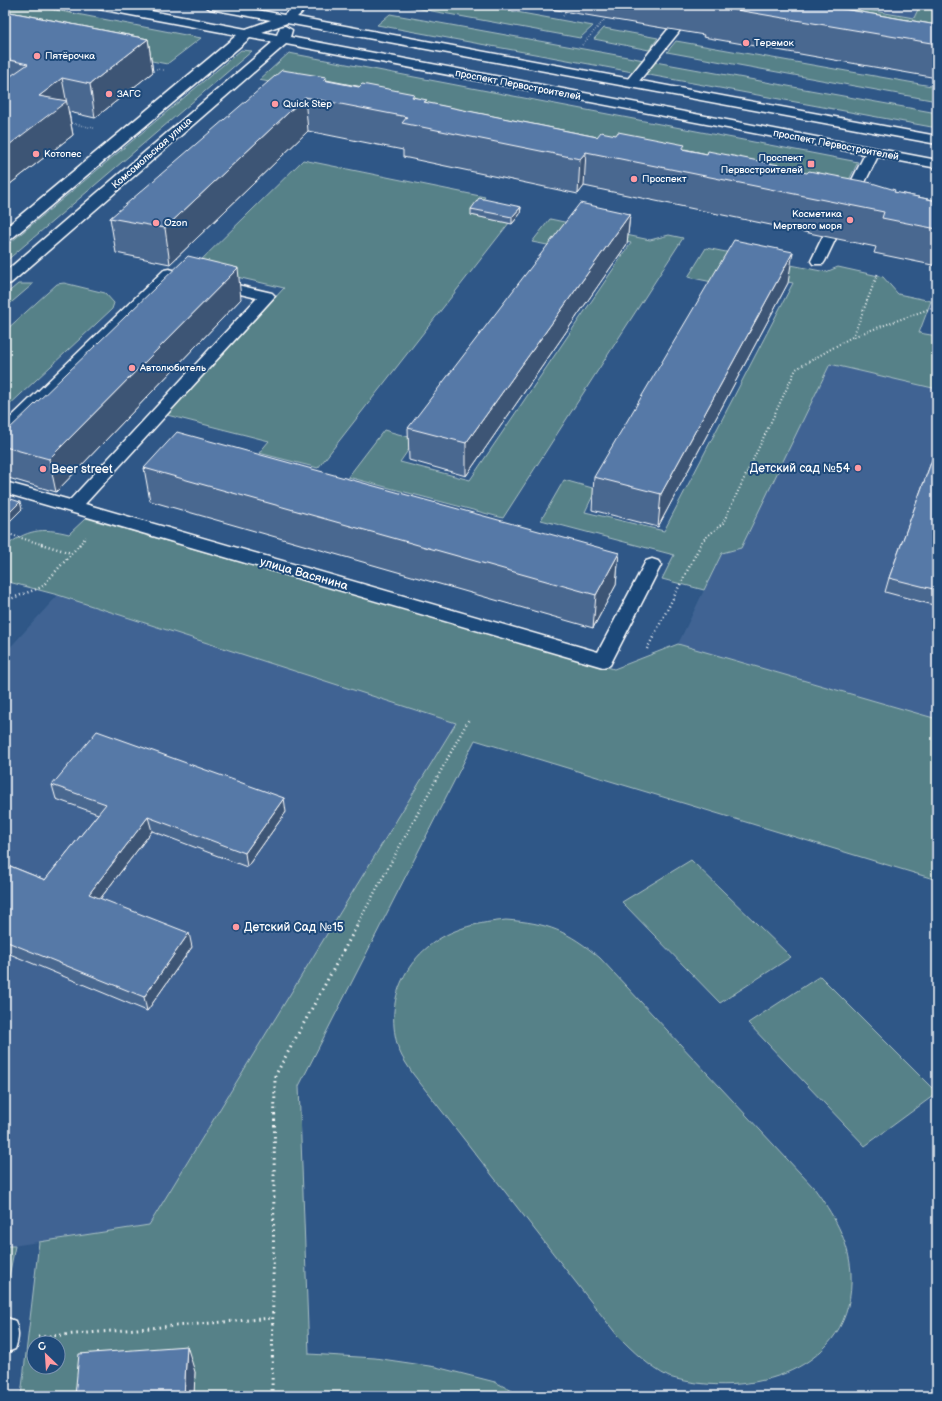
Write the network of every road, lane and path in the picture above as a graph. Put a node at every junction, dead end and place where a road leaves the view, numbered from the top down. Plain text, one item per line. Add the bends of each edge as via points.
1 (99, 5) edge
2 (210, 5) edge
3 (304, 5) edge
4 (567, 11) dead end
5 (562, 16) dead end
6 (606, 18) dead end
7 (287, 19) junction
8 (674, 30) dead end
9 (247, 33) junction
10 (283, 40) junction
11 (582, 45) dead end
12 (631, 83) junction
13 (615, 103) junction
14 (64, 122) edge
15 (100, 129) dead end
16 (885, 130) junction
17 (937, 140) edge
18 (873, 152) junction
19 (936, 161) edge
20 (842, 213) edge
21 (5, 236) edge
22 (829, 238) edge
23 (818, 261) dead end
24 (878, 274) dead end
25 (5, 280) edge
26 (937, 306) edge
27 (852, 337) junction
28 (5, 432) edge
29 (5, 487) edge
30 (73, 507) junction
31 (106, 516) junction
32 (5, 533) edge
33 (71, 553) junction
34 (652, 565) dead end
35 (5, 601) edge
36 (647, 649) dead end
37 (469, 719) dead end
38 (273, 1318) junction
39 (5, 1331) edge
40 (61, 1335) edge
41 (5, 1339) edge
42 (272, 1396) edge

1 - 9 main road, проспект Первостроителей
2 - 7 main road, проспект Первостроителей
3 - 7 main road
4 - 5 path
6 - 11 path
7 - 9 main road
7 - 10 main road
7 - 12 main road, проспект Первостроителей
8 - 12 lane
9 - 10 main road, проспект Первостроителей
9 - 21 main road
10 - 13 main road, проспект Первостроителей
10 - 25 main road, Комсомольская улица
12 - 13 main road
12 - 16 main road, проспект Первостроителей
13 - 18 main road, проспект Первостроителей
14 - 15 path
16 - 17 main road, проспект Первостроителей
16 - 18 main road
18 - 19 main road, проспект Первостроителей
18 - 20 lane
22 - 23 lane
24 - 27 path
26 - 27 path
27 - 36 path via 796,369 723,523 703,540
28 - 30 lane via 169,273 267,296
29 - 30 lane, улица Васянина
30 - 31 lane, улица Васянина
31 - 33 path
31 - 34 lane, улица Васянина via 603,660
32 - 33 path
33 - 35 path via 42,587
37 - 38 path via 275,1076
38 - 40 path
38 - 42 path
39 - 41 lane

